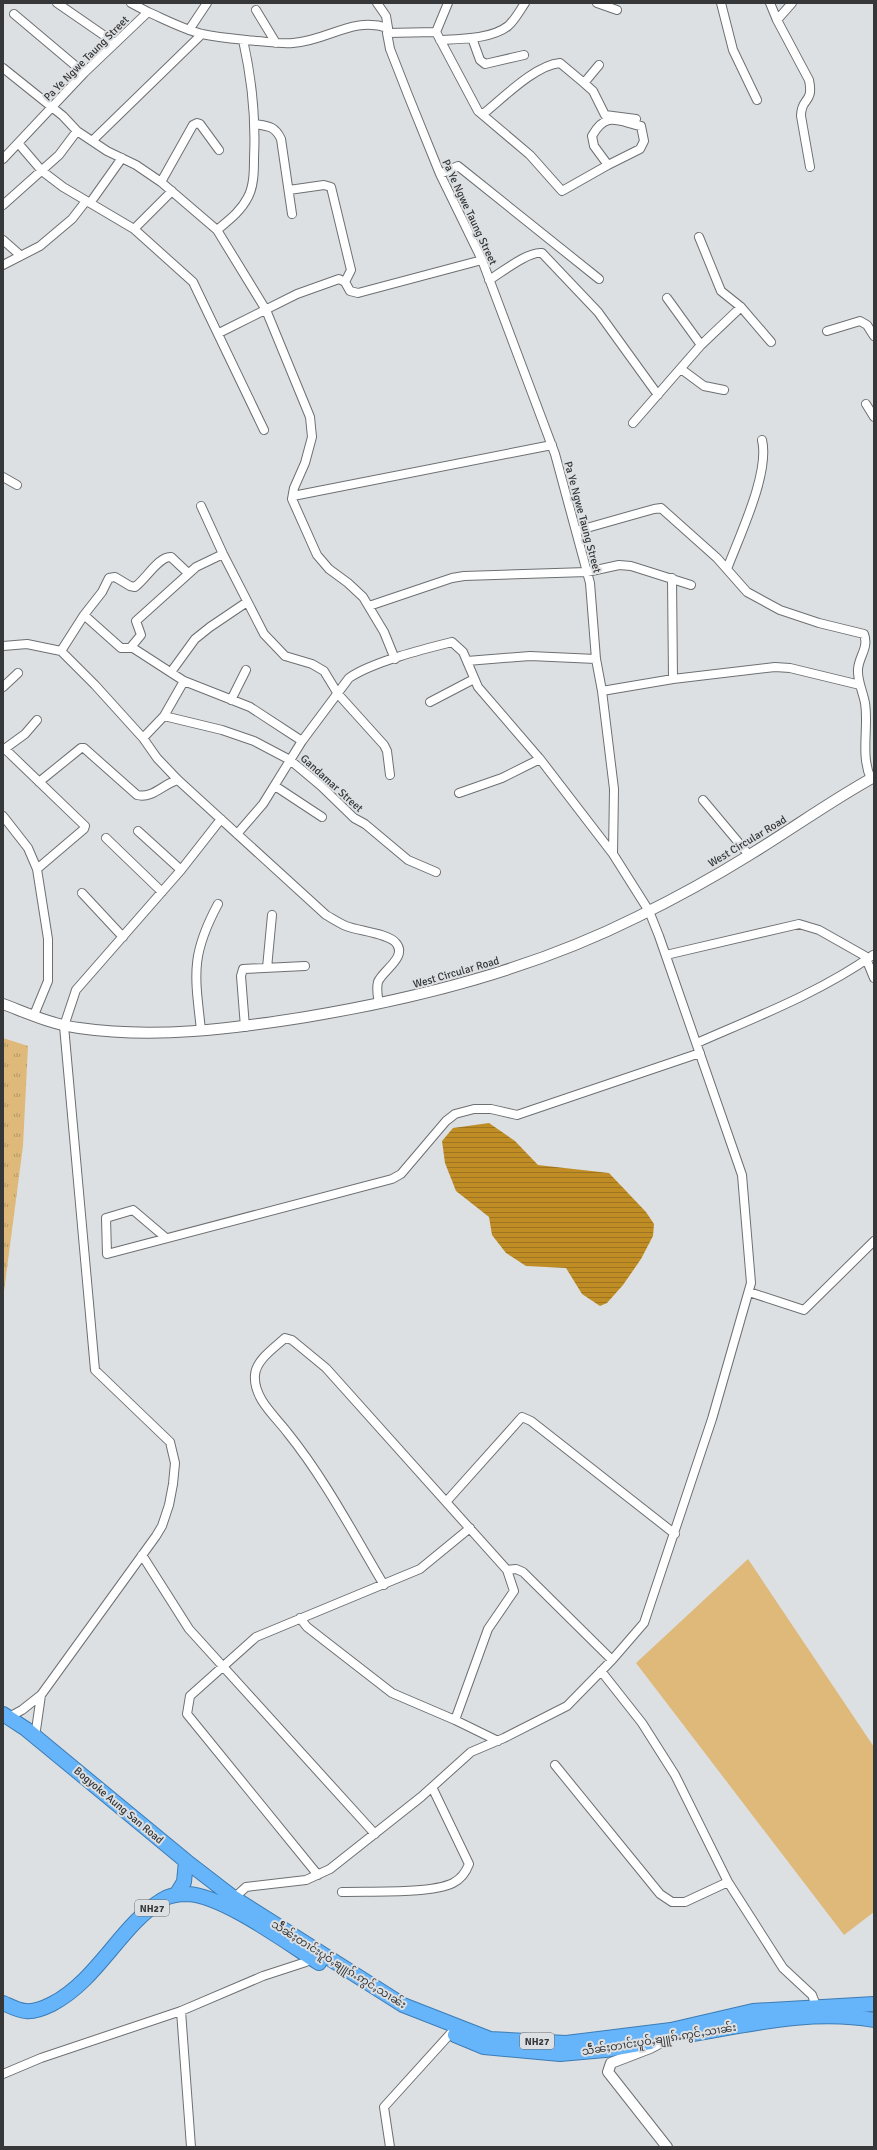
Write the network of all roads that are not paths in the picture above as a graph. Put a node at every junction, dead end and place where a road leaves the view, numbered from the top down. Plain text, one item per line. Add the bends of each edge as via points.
1 (57, 3) edge
2 (131, 3) edge
3 (207, 3) edge
4 (377, 3) edge
5 (448, 3) edge
6 (525, 3) edge
7 (597, 3) edge
8 (721, 3) edge
9 (770, 3) edge
10 (792, 3) edge
11 (256, 10) dead end
12 (617, 10) dead end
13 (148, 12) junction
14 (14, 14) dead end
15 (777, 20) junction
16 (189, 30) junction
17 (387, 31) junction
18 (436, 32) junction
19 (202, 34) junction
20 (472, 38) junction
21 (243, 40) junction
22 (440, 40) junction
23 (115, 43) junction
24 (276, 43) junction
25 (524, 55) dead end
26 (600, 65) dead end
27 (4, 71) edge
28 (84, 73) junction
29 (584, 83) junction
30 (757, 100) dead end
31 (52, 108) junction
32 (483, 114) junction
33 (636, 119) dead end
34 (255, 124) junction
35 (77, 130) junction
36 (92, 141) junction
37 (18, 144) junction
38 (219, 150) dead end
39 (5, 154) edge
40 (122, 158) junction
41 (608, 165) junction
42 (810, 168) dead end
43 (42, 171) junction
44 (440, 174) junction
45 (161, 182) junction
46 (288, 190) junction
47 (172, 191) junction
48 (88, 202) junction
49 (3, 206) edge
50 (292, 214) dead end
51 (134, 229) junction
52 (217, 230) junction
53 (699, 237) dead end
54 (3, 240) edge
55 (20, 255) junction
56 (482, 260) junction
57 (3, 266) edge
58 (599, 279) dead end
59 (489, 280) junction
60 (345, 282) junction
61 (668, 298) dead end
62 (741, 307) junction
63 (266, 310) junction
64 (827, 331) dead end
65 (219, 333) junction
66 (874, 336) edge
67 (771, 342) dead end
68 (701, 345) junction
69 (681, 369) junction
70 (724, 390) dead end
71 (658, 395) junction
72 (866, 404) dead end
73 (874, 417) edge
74 (633, 423) dead end
75 (264, 430) dead end
76 (762, 440) dead end
77 (552, 445) junction
78 (3, 477) edge
79 (17, 485) dead end
80 (293, 496) junction
81 (201, 506) dead end
82 (576, 531) junction
83 (223, 554) junction
84 (727, 569) junction
85 (587, 572) junction
86 (188, 573) junction
87 (672, 578) junction
88 (691, 585) dead end
89 (247, 602) junction
90 (369, 606) junction
91 (84, 615) junction
92 (3, 646) edge
93 (131, 647) junction
94 (62, 651) junction
95 (395, 658) junction
96 (596, 659) junction
97 (467, 661) junction
98 (246, 670) dead end
99 (171, 672) junction
100 (18, 674) dead end
101 (474, 679) junction
102 (673, 679) junction
103 (184, 682) junction
104 (860, 685) junction
105 (3, 687) edge
106 (602, 691) junction
107 (338, 694) junction
108 (231, 700) junction
109 (430, 702) dead end
110 (164, 716) junction
111 (37, 720) dead end
112 (143, 738) junction
113 (302, 742) junction
114 (4, 750) edge
115 (540, 759) junction
116 (290, 760) junction
117 (390, 775) dead end
118 (873, 778) edge
119 (178, 780) junction
120 (39, 782) junction
121 (275, 786) junction
122 (459, 793) dead end
123 (703, 800) dead end
124 (3, 816) edge
125 (322, 817) dead end
126 (221, 819) junction
127 (138, 831) dead end
128 (237, 834) junction
129 (106, 838) dead end
130 (613, 854) junction
131 (749, 855) junction
132 (37, 869) junction
133 (181, 870) junction
134 (436, 872) dead end
135 (162, 892) junction
136 (82, 893) dead end
137 (218, 904) dead end
138 (649, 911) junction
139 (272, 915) dead end
140 (123, 937) junction
141 (666, 956) junction
142 (869, 958) junction
143 (305, 966) dead end
144 (267, 968) junction
145 (874, 978) edge
146 (3, 1004) edge
147 (380, 1004) junction
148 (34, 1015) junction
149 (64, 1026) junction
150 (245, 1027) junction
151 (202, 1030) junction
152 (696, 1043) junction
153 (700, 1053) junction
154 (166, 1238) junction
155 (874, 1241) edge
156 (749, 1292) junction
157 (446, 1502) junction
158 (470, 1528) junction
159 (675, 1534) junction
160 (142, 1554) junction
161 (507, 1570) junction
162 (384, 1585) junction
163 (300, 1618) junction
164 (612, 1660) junction
165 (222, 1668) junction
166 (601, 1671) junction
167 (41, 1695) junction
168 (6, 1715) edge
169 (455, 1720) junction
170 (35, 1737) junction
171 (498, 1741) junction
172 (555, 1765) dead end
173 (432, 1787) junction
174 (375, 1834) junction
175 (186, 1861) junction
176 (318, 1875) junction
177 (728, 1882) junction
178 (342, 1892) dead end
179 (176, 1895) junction
180 (234, 1898) junction
181 (315, 1960) junction
182 (3, 2003) edge
183 (874, 2004) edge
184 (817, 2008) junction
185 (181, 2010) junction
186 (874, 2020) edge
187 (451, 2033) junction
188 (669, 2038) junction
189 (3, 2074) edge
190 (191, 2147) edge
191 (390, 2147) edge
192 (666, 2147) edge

1 - 23 street
2 - 13 street
3 - 16 street
4 - 17 street, Pa Ye Ngwe Taung Street via 386,16
5 - 18 street
6 - 20 street via 507,26 496,32
7 - 12 street
8 - 30 street via 733,50
9 - 15 street
10 - 15 street
11 - 24 street
13 - 16 street
13 - 23 street, Pa Ye Ngwe Taung Street
14 - 28 street
15 - 42 street via 811,90 810,97 801,107
16 - 19 street
17 - 18 street
17 - 24 street via 375,24 358,25 313,40
17 - 44 street, Pa Ye Ngwe Taung Street via 390,50
18 - 22 street
19 - 21 street
19 - 36 street
20 - 22 street
20 - 25 street via 480,60 485,64
21 - 24 street
21 - 34 street via 252,78
22 - 32 street via 478,111
23 - 28 street, Pa Ye Ngwe Taung Street
26 - 29 street
27 - 31 street
28 - 31 street, Pa Ye Ngwe Taung Street
29 - 32 street via 560,63 553,63 524,81
29 - 33 street via 593,91 605,115
31 - 35 street
31 - 37 street, Pa Ye Ngwe Taung Street
32 - 41 street via 530,155 562,190
34 - 46 street via 271,126 277,130 281,138
34 - 52 street via 253,179 249,196 238,212
35 - 36 street
35 - 43 street via 59,155
36 - 40 street
37 - 39 street, Pa Ye Ngwe Taung Street
37 - 43 street
38 - 45 street via 200,124 193,125
40 - 45 street
40 - 48 street
41 - 41 street via 640,149 644,141 641,126 610,119 601,122 592,136 594,146
43 - 48 street
43 - 49 street
44 - 56 street, Pa Ye Ngwe Taung Street
44 - 58 street via 458,166
45 - 47 street
46 - 50 street
46 - 60 street via 324,185 331,187 351,270
47 - 51 street
47 - 52 street
48 - 51 street
48 - 55 street via 40,246
51 - 65 street via 193,282
52 - 63 street
53 - 62 street via 721,291
54 - 55 street
55 - 57 street
56 - 59 street, Pa Ye Ngwe Taung Street
56 - 60 street via 358,293 350,291
59 - 71 street via 531,254 542,254 598,312
59 - 77 street, Pa Ye Ngwe Taung Street
60 - 63 street via 339,279 322,285
61 - 68 street
62 - 67 street
62 - 68 street
63 - 65 street
63 - 80 street via 310,417 312,437
64 - 66 street via 860,321 867,325
65 - 75 street
68 - 69 street
69 - 70 street via 704,386
69 - 71 street
71 - 74 street
72 - 73 street
76 - 84 street via 762,468
77 - 80 street
77 - 82 street, Pa Ye Ngwe Taung Street
78 - 79 street
80 - 90 street via 292,499 317,556 364,597
81 - 83 street
82 - 84 street via 661,508
82 - 85 street, Pa Ye Ngwe Taung Street
83 - 86 street
83 - 89 street
84 - 104 street via 747,592 780,610 819,624 864,634 866,646 858,671
85 - 87 street via 619,565
85 - 90 street via 464,576
85 - 96 street, Pa Ye Ngwe Taung Street
86 - 91 street via 171,556 166,556 135,587 113,577 109,578 102,592
86 - 93 street via 136,621 141,635
87 - 88 street
87 - 102 street
89 - 99 street via 195,639
89 - 107 street via 264,634 277,649 290,658 318,667 330,678
90 - 95 street
91 - 93 street via 118,646
91 - 94 street
92 - 94 street via 27,644
93 - 99 street
94 - 112 street
95 - 97 street via 452,642 464,652
95 - 107 street via 356,673 345,682
96 - 97 street via 530,656
96 - 106 street, Pa Ye Ngwe Taung Street
97 - 101 street
98 - 108 street
99 - 103 street
100 - 105 street
101 - 109 street
101 - 115 street via 478,687
102 - 104 street via 775,667 790,668
102 - 106 street
103 - 108 street
103 - 110 street
104 - 118 street via 865,712 864,760
106 - 130 street, Pa Ye Ngwe Taung Street via 614,789
107 - 113 street
107 - 117 street via 384,745
108 - 113 street via 254,710
110 - 112 street
110 - 116 street, Gandamar Street via 222,730 254,741
111 - 114 street via 25,734
112 - 119 street via 157,758
113 - 116 street
114 - 120 street
115 - 122 street via 502,778
115 - 130 street
116 - 121 street
116 - 134 street, Gandamar Street via 354,818 365,824 408,860
118 - 131 street, West Circular Road
119 - 120 street via 149,795 137,795 81,748
119 - 126 street
120 - 132 street via 85,826
121 - 125 street
121 - 128 street
123 - 131 street
124 - 132 street via 28,848
126 - 128 street
126 - 133 street
127 - 133 street
128 - 147 street via 326,915 346,926 395,942 398,949 397,957 379,981 377,990
129 - 135 street
130 - 138 street
131 - 138 street, West Circular Road
132 - 148 street via 48,939 48,981
133 - 135 street
135 - 140 street
136 - 140 street
137 - 151 street via 205,928 197,954 195,973
138 - 141 street
138 - 147 street, West Circular Road via 529,963 472,981
139 - 144 street
140 - 149 street via 76,990
141 - 142 street via 799,924 819,930
141 - 152 street
142 - 145 street
142 - 152 street via 798,998
143 - 144 street
144 - 150 street via 242,969
146 - 148 street, West Circular Road
147 - 150 street, West Circular Road
148 - 149 street, West Circular Road
149 - 151 street, West Circular Road via 132,1033
149 - 160 street via 95,1370 159,1430 170,1442 174,1453 169,1505 162,1526
150 - 151 street, West Circular Road
152 - 153 street
153 - 154 street via 516,1115 491,1109 474,1109 455,1114 401,1174 392,1179
153 - 156 street via 742,1175 751,1284
154 - 154 street via 133,1210 106,1218 108,1254
155 - 156 street via 804,1310
156 - 159 street
157 - 158 street
157 - 159 street via 522,1417 531,1421
157 - 162 street via 326,1368 292,1340 285,1338 259,1363 255,1375 257,1388 270,1413 317,1471
158 - 161 street
158 - 162 street via 420,1569
159 - 164 street via 644,1623
160 - 165 street via 189,1629
160 - 167 street
161 - 164 street via 516,1569 523,1572
161 - 169 street via 514,1591 488,1629
162 - 163 street
163 - 165 street via 256,1637
163 - 169 street via 392,1693
164 - 166 street
165 - 174 street via 231,1673
165 - 176 street via 190,1696 187,1714
166 - 171 street via 567,1706
166 - 177 street via 642,1723 675,1775
167 - 168 street via 22,1710
167 - 170 street
168 - 170 highway, Bogyoke Aung San Road / NH27
169 - 171 street
170 - 175 highway, Bogyoke Aung San Road / NH27
171 - 173 street via 471,1752
172 - 177 street via 660,1894 672,1902 685,1902
173 - 174 street
173 - 178 street via 469,1864 465,1874 454,1883 434,1889
174 - 176 street via 330,1869
175 - 179 highway via 184,1882
175 - 180 highway, Bogyoke Aung San Road / NH27
176 - 180 street via 306,1880 246,1887
177 - 184 street via 783,1968 812,1995
179 - 181 highway, NH27 via 199,1896 222,1903
179 - 182 highway, NH27 via 163,1899 151,1908 98,1966 59,2000 38,2010 26,2011
180 - 184 highway, သဵႅၼ်ႈတၢင်းပူဝ်ႇၶျူၵ်ႉဢွင်ႇသၢၼ်း / NH27 via 403,2005 490,2038 566,2043 671,2030 753,2011
181 - 185 street via 263,1976
181 - 187 highway, သဵႅၼ်ႈတၢင်းပူဝ်ႇၶျူၵ်ႉဢွင်ႇသၢၼ်း / NH27 via 411,2018
183 - 184 highway, သဵႅၼ်ႈတၢင်းပူဝ်ႇၶျူၵ်ႉဢွင်ႇသၢၼ်း / NH27
185 - 189 street via 41,2058
185 - 190 street
186 - 188 highway, သဵႅၼ်ႈတၢင်းပူဝ်ႇၶျူၵ်ႉဢွင်ႇသၢၼ်း / NH27 via 790,2018
187 - 188 highway, သဵႅၼ်ႈတၢင်းပူဝ်ႇၶျူၵ်ႉဢွင်ႇသၢၼ်း / NH27 via 484,2047 560,2054 605,2050
187 - 191 street via 384,2107
188 - 192 street via 611,2063 608,2072

